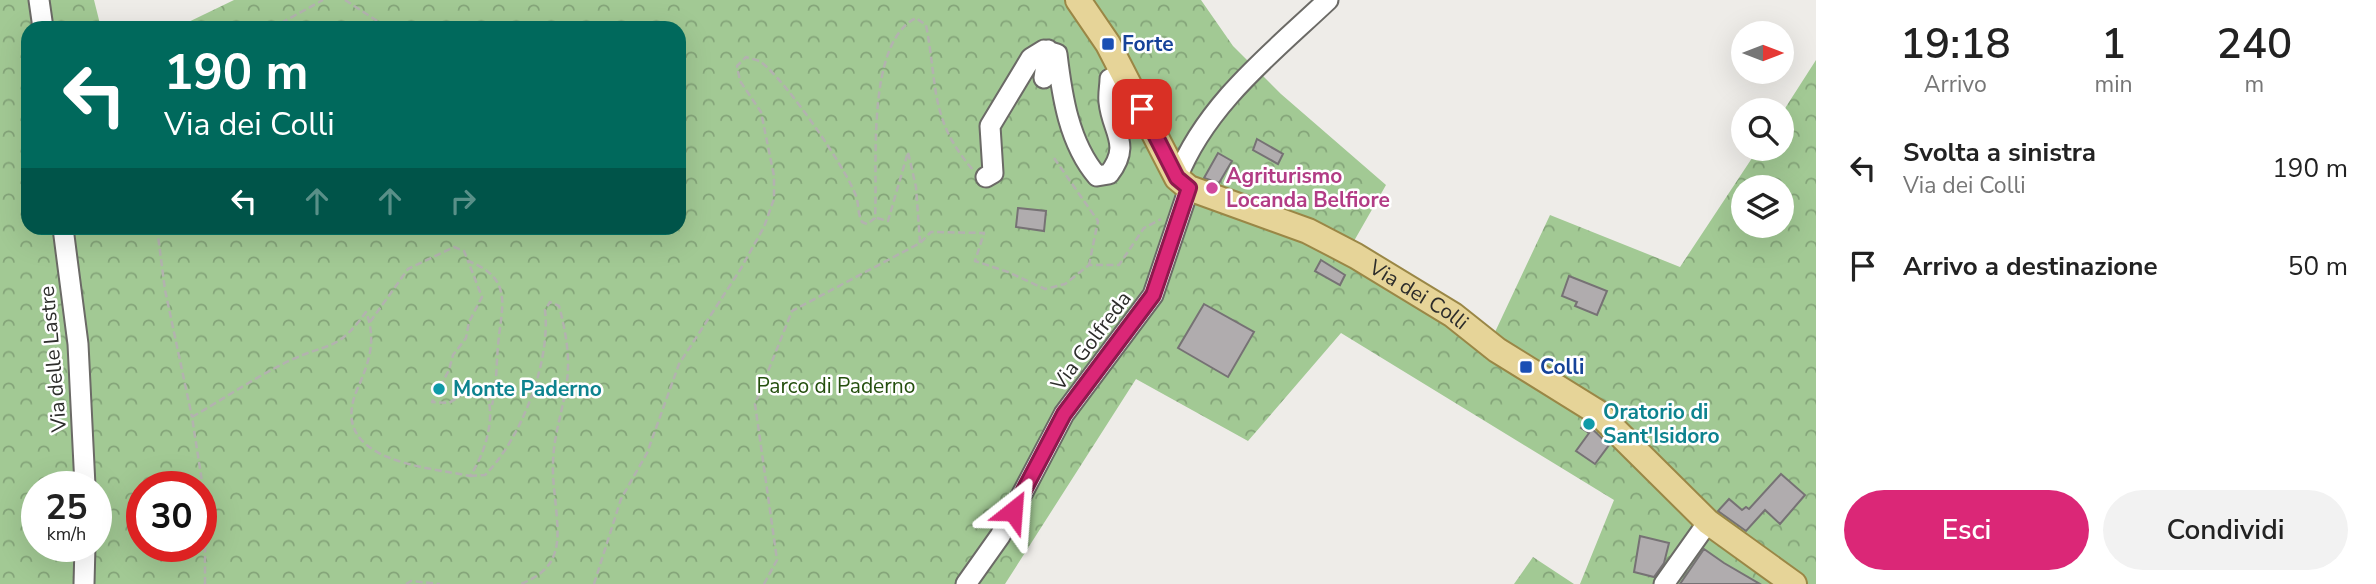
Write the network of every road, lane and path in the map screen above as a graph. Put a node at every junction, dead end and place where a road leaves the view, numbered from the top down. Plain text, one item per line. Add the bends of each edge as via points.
1 (39, 0) edge
2 (324, 0) edge
3 (345, 0) edge
4 (1077, 0) edge
5 (1328, 0) edge
6 (42, 21) edge
7 (285, 21) edge
8 (377, 21) edge
9 (1048, 50) junction
10 (1123, 73) junction
11 (1044, 78) dead end
12 (1054, 158) dead end
13 (986, 177) joint
14 (1183, 183) junction
15 (876, 218) junction
16 (1163, 218) dead end
17 (64, 235) edge
18 (158, 235) edge
19 (920, 243) junction
20 (468, 261) junction
21 (1089, 265) junction
22 (370, 322) junction
23 (492, 405) junction
24 (192, 417) junction
25 (84, 471) edge
26 (470, 476) junction
27 (1708, 522) junction
28 (85, 562) edge
29 (84, 584) edge
30 (205, 584) edge
31 (407, 584) edge
32 (440, 584) edge
33 (521, 584) edge
34 (594, 584) edge
35 (764, 584) edge
36 (966, 584) edge
37 (1664, 584) edge
38 (1794, 584) edge

1 - 6 street
2 - 7 path
3 - 8 path
4 - 10 main road
5 - 14 street, Via Golfreda via 1227,96 1185,158
9 - 10 street via 1057,54 1064,105 1086,162 1097,176 1110,174 1120,160 1120,132 1109,103 1110,79
9 - 11 street
9 - 13 street via 1031,58 990,126 993,173
10 - 14 main road
12 - 21 path via 1098,221
13 - 15 path via 978,177 941,123 926,25 916,18 905,23 890,48 880,78
14 - 27 main road, Via dei Colli via 1308,230 1453,315 1497,350 1597,412
14 - 36 street, Via Golfreda via 1153,295 1064,414 1000,536
15 - 19 path via 888,221 908,152
15 - 34 path via 862,222 857,198 837,159 760,61 746,57 737,66 740,82 761,113 774,199 740,270 679,364 647,453 621,499
16 - 21 path via 1144,228 1119,265
17 - 25 street, Via delle Lastre via 78,344
18 - 24 path
19 - 21 path via 931,232 984,233 975,261 1045,289 1065,284
19 - 35 path via 792,311 755,404 778,560
20 - 22 path via 464,251 454,247 408,269
20 - 23 path via 485,267 505,302
20 - 23 path via 482,297 432,402 449,403 471,389 486,393
22 - 24 path via 366,312 351,332 330,348 292,359
22 - 26 path via 373,332 365,373 355,394 358,438 370,450 407,464
23 - 26 path via 480,461
24 - 30 path via 205,501
26 - 33 path via 485,475 498,462 537,386 548,336 545,310 550,302 559,306 567,353 553,467 557,549 549,566
27 - 37 street
27 - 38 main road, Via dei Colli
28 - 29 street
31 - 32 path

